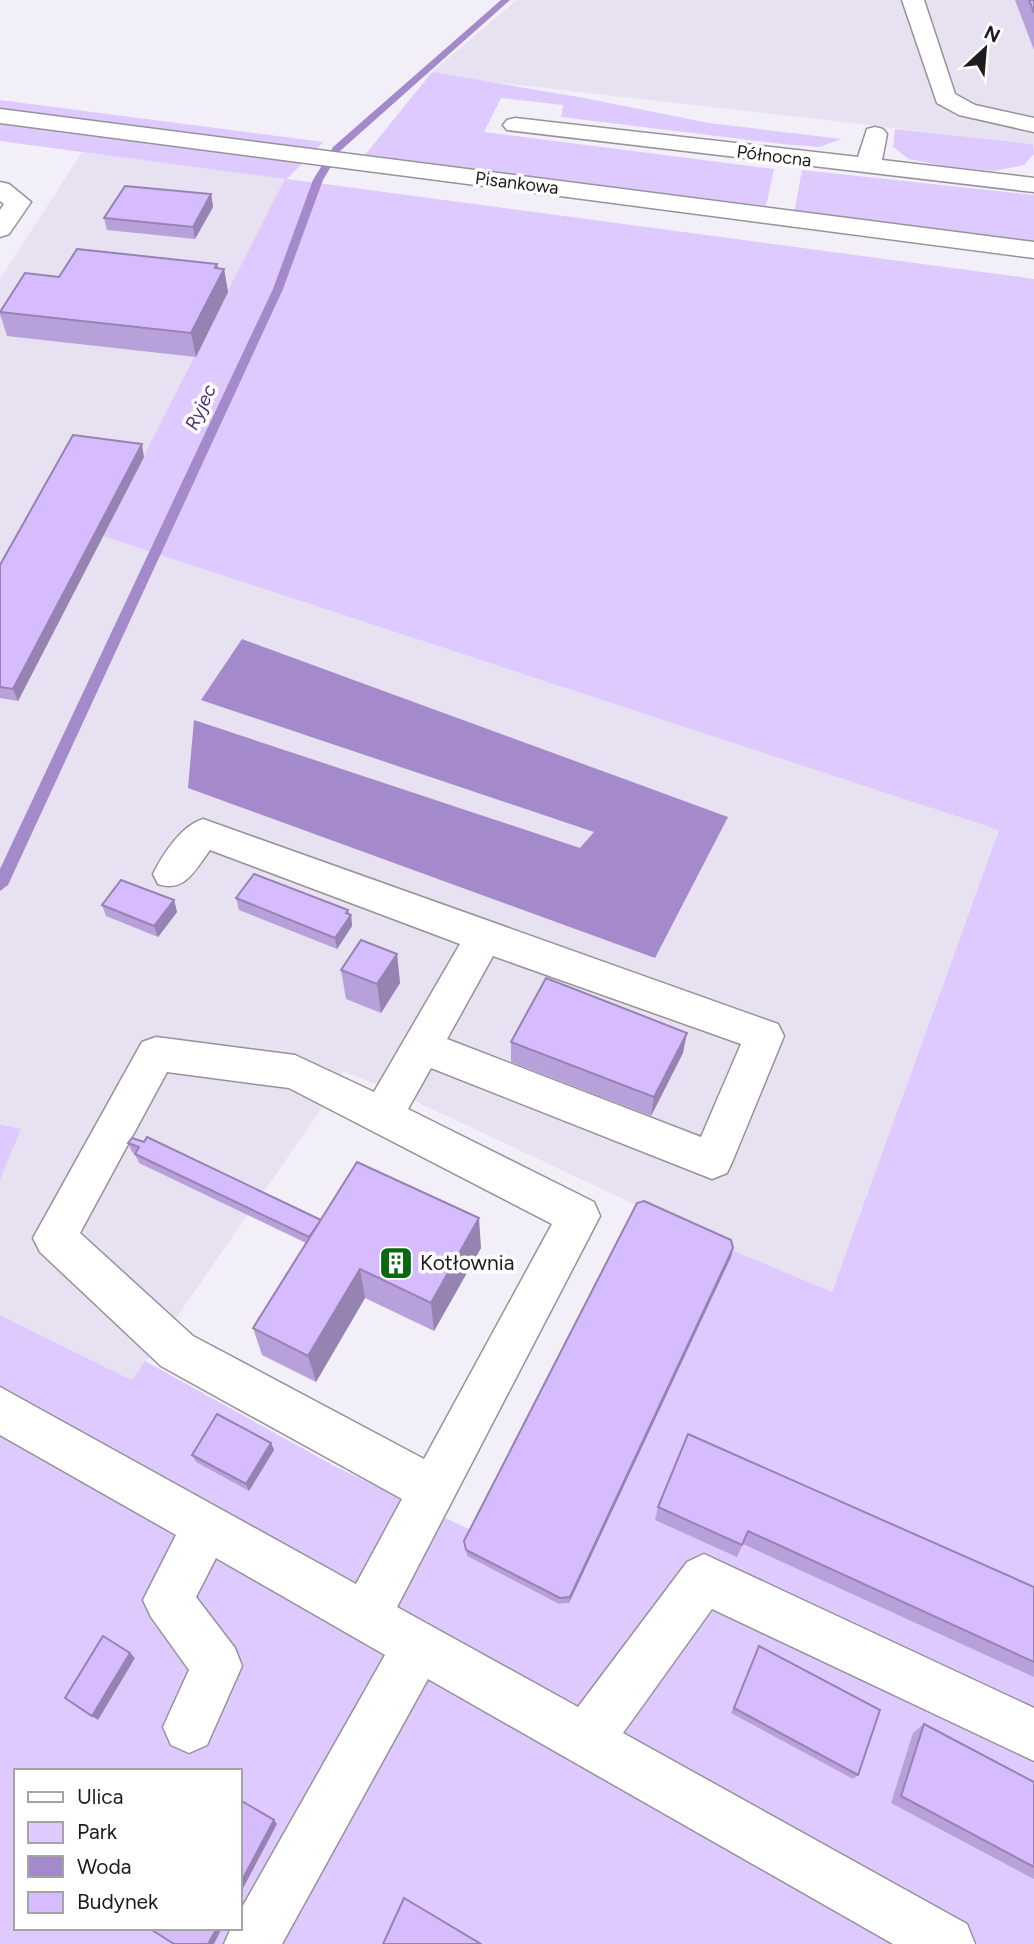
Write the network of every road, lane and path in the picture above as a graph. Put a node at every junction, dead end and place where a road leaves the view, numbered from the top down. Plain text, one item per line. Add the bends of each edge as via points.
1 (913, 0) edge
2 (0, 116) edge
3 (515, 125) dead end
4 (1034, 125) edge
5 (875, 134) dead end
6 (868, 167) junction
7 (1034, 185) edge
8 (0, 189) edge
9 (0, 229) edge
10 (1034, 250) edge
11 (171, 874) dead end
12 (484, 937) junction
13 (423, 1047) junction
14 (382, 1117) junction
15 (0, 1410) edge
16 (433, 1490) junction
17 (206, 1527) junction
18 (365, 1617) junction
19 (418, 1646) junction
20 (188, 1727) dead end
21 (1034, 1735) edge
22 (586, 1741) junction
23 (252, 1944) edge
24 (947, 1944) edge

1 - 4 street via 945,98 967,110
2 - 10 street, Pisankowa
3 - 6 street, Północna
5 - 6 street
6 - 7 street, Północna
8 - 9 street via 18,202
11 - 12 street via 203,833
12 - 13 street
12 - 13 street via 764,1036 712,1160
13 - 14 street
14 - 16 street via 579,1216
14 - 16 street via 295,1072 156,1054 55,1238 177,1351
15 - 17 street
16 - 18 street
17 - 18 street
17 - 20 street via 168,1600 217,1666
18 - 19 street
19 - 22 street
19 - 23 street
21 - 22 street via 704,1579
22 - 24 street

